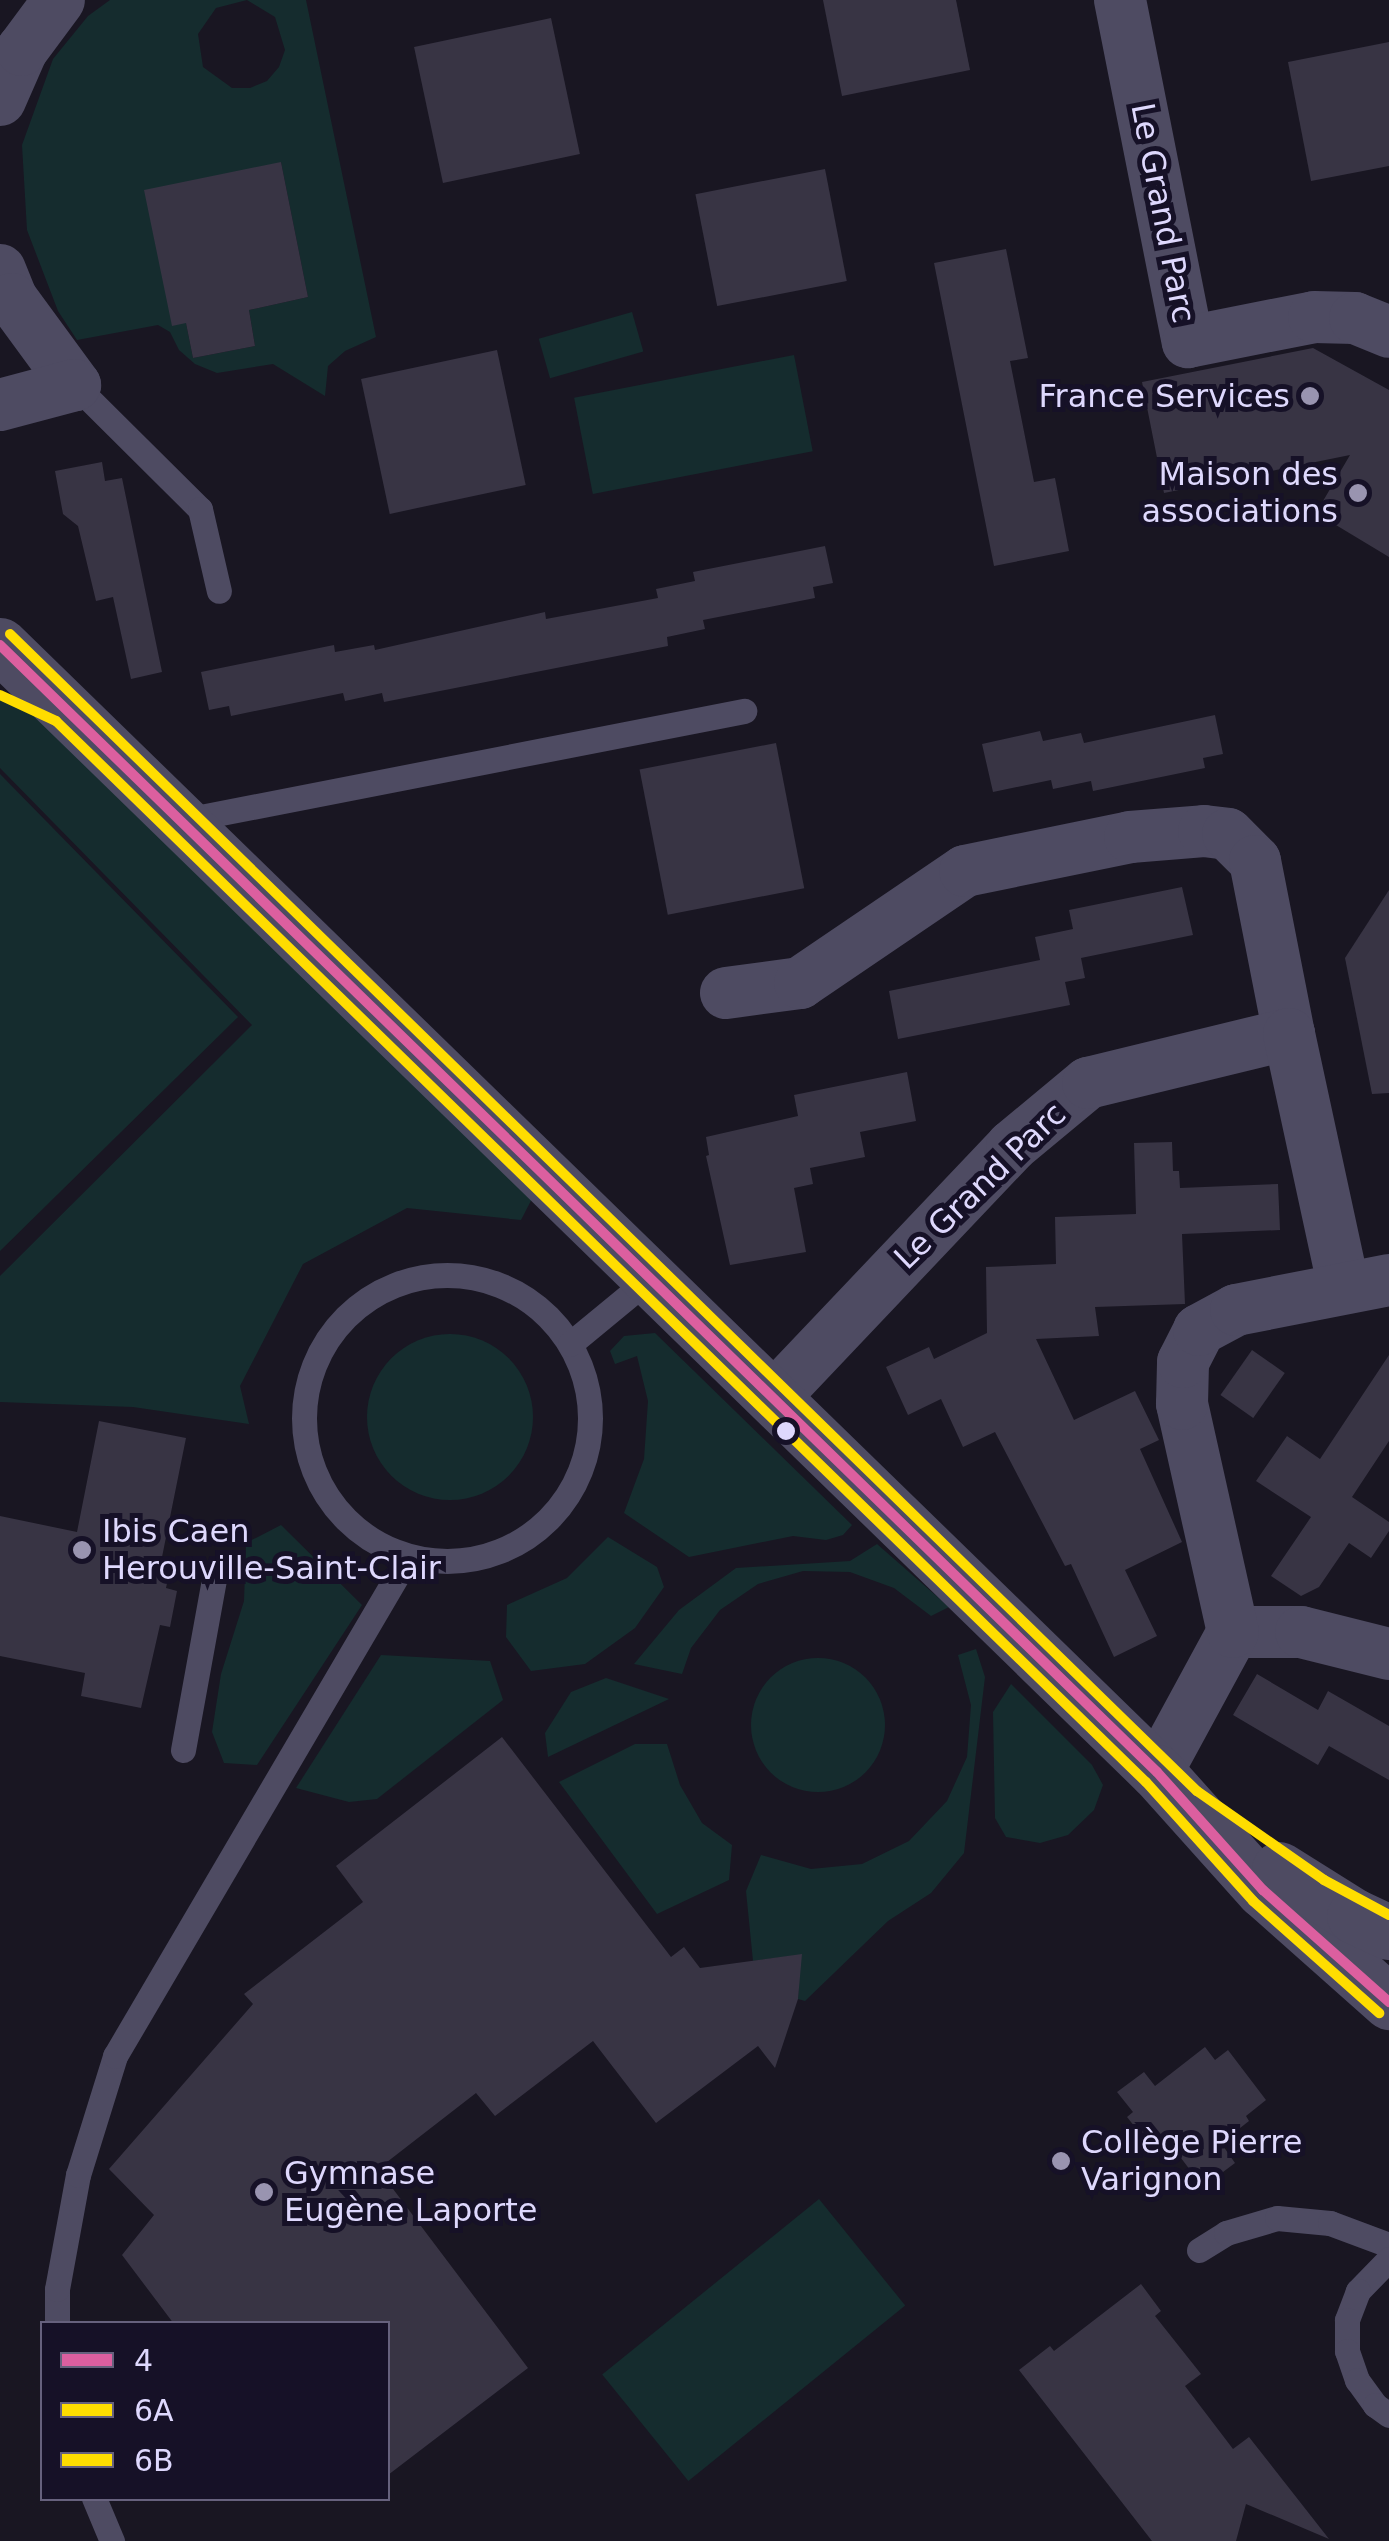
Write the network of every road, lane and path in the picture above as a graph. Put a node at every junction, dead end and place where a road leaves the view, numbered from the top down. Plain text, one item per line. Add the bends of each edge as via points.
1 (59, 0) edge
2 (1120, 0) edge
3 (0, 100) edge
4 (0, 270) edge
5 (1389, 332) edge
6 (75, 385) junction
7 (0, 405) edge
8 (219, 591) dead end
9 (0, 645) edge
10 (0, 679) edge
11 (64, 708) junction
12 (744, 711) dead end
13 (180, 821) junction
14 (726, 993) dead end
15 (1289, 1034) junction
16 (650, 1278) junction
17 (1367, 1284) edge
18 (570, 1344) junction
19 (773, 1398) junction
20 (408, 1557) junction
21 (214, 1579) dead end
22 (1232, 1632) junction
23 (1389, 1654) edge
24 (183, 1750) dead end
25 (1172, 1787) junction
26 (1389, 1932) edge
27 (1389, 2002) edge
28 (1389, 2245) edge
29 (1200, 2250) dead end
30 (1389, 2259) edge
31 (57, 2321) edge
32 (1389, 2415) edge
33 (95, 2501) edge
34 (112, 2541) edge

1 - 3 street via 22,50
2 - 5 street, Le Grand Parc via 1188,342 1314,317 1355,318
4 - 6 street via 12,299
6 - 7 street
6 - 8 lane via 200,509
9 - 11 street
10 - 11 street
11 - 13 street
12 - 13 lane
13 - 16 street
14 - 15 street via 800,983 965,871 1130,837 1204,831 1228,834 1255,861
15 - 17 street
15 - 19 street, Le Grand Parc via 1088,1083 1012,1146
16 - 18 lane
16 - 19 street
17 - 22 street via 1236,1310 1199,1330 1183,1362 1182,1404
18 - 20 lane via 586,1383 590,1424 583,1465 564,1502 534,1533 495,1554 452,1562
18 - 20 lane via 540,1308 500,1284 454,1274 408,1279 366,1299 332,1331 310,1372 303,1418 311,1464 333,1506 366,1538
19 - 25 street
20 - 31 lane via 114,2056 78,2175
21 - 24 lane
22 - 23 street via 1300,1632
22 - 25 street
25 - 26 street via 1316,1893
25 - 27 street via 1263,1890
28 - 29 lane via 1330,2223 1277,2218 1226,2233
30 - 32 lane via 1358,2291 1347,2320 1346,2351 1357,2380
33 - 34 lane

